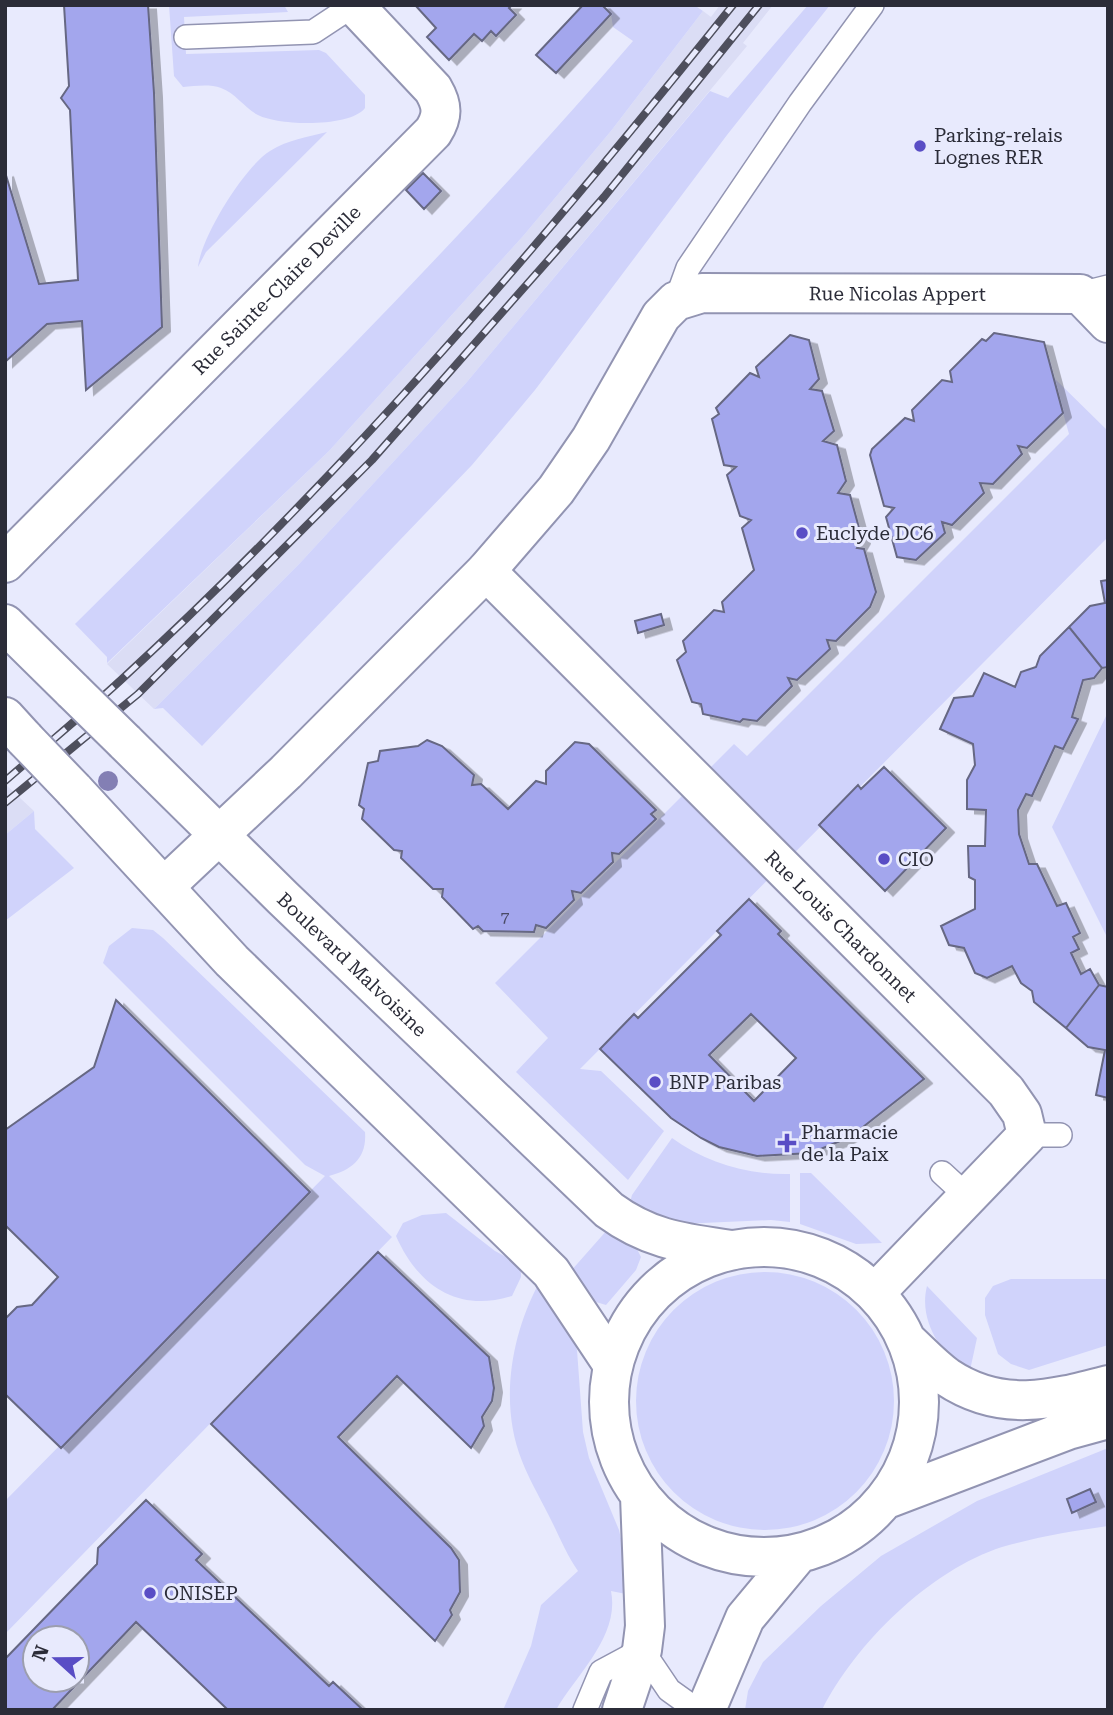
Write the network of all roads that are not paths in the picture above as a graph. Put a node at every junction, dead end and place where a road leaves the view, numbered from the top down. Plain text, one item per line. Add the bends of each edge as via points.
1 (354, 5) edge
2 (872, 5) edge
3 (186, 37) dead end
4 (1094, 291) edge
5 (676, 301) junction
6 (1108, 323) edge
7 (5, 563) edge
8 (486, 571) junction
9 (5, 624) edge
10 (15, 728) edge
11 (219, 836) junction
12 (164, 886) junction
13 (732, 1250) junction
14 (875, 1293) junction
15 (907, 1341) junction
16 (613, 1365) junction
17 (1108, 1385) edge
18 (1108, 1419) edge
19 (640, 1496) junction
20 (884, 1500) junction
21 (799, 1553) junction
22 (642, 1650) junction
23 (585, 1710) edge
24 (622, 1710) edge
25 (697, 1710) edge
26 (706, 1710) edge

1 - 3 lane via 313,32
1 - 7 street, Rue Sainte-Claire Deville via 433,89 441,103 441,118 433,132
2 - 5 lane via 688,268
4 - 5 street, Rue Nicolas Appert via 702,293
4 - 6 street, Rue Nicolas Appert
5 - 8 street via 662,316 563,480
8 - 11 street
8 - 14 street, Rue Louis Chardonnet via 1006,1091 1044,1135 954,1207
9 - 11 street, Boulevard Malvoisine, bridge
10 - 12 street, bridge
11 - 12 street
11 - 13 street, Boulevard Malvoisine via 609,1210 668,1241
12 - 16 street via 232,961 551,1272
13 - 14 street via 763,1247 804,1252 851,1273
13 - 16 street via 704,1258 656,1290 622,1338
14 - 15 street
15 - 17 street via 947,1377 974,1391 1018,1402 1047,1401
15 - 20 street via 917,1382 917,1424 900,1477
16 - 19 street via 609,1393 612,1433 625,1472
18 - 20 street
19 - 21 street via 684,1536 711,1548 740,1556
19 - 22 street via 645,1599
20 - 21 street via 846,1533
21 - 26 street via 745,1618
22 - 23 lane via 601,1672
22 - 24 street
22 - 25 lane via 669,1690

